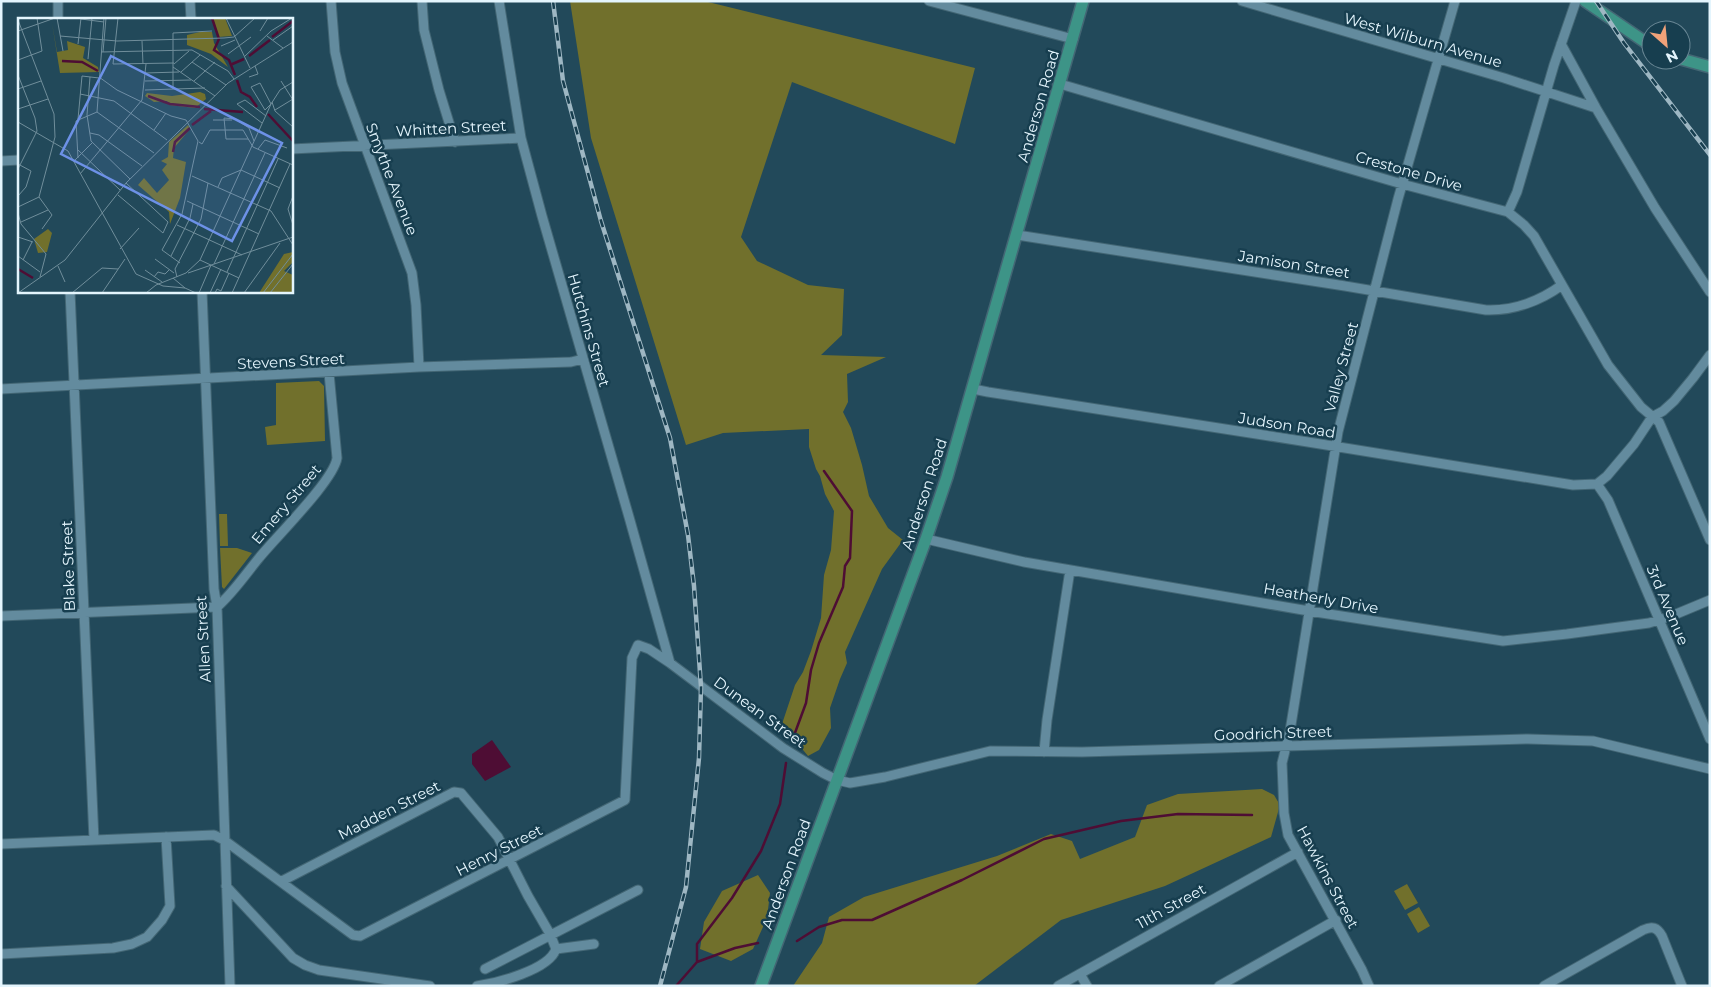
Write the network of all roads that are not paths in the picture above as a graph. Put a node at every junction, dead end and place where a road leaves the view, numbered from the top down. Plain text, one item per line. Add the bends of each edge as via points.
1 (58, 1) edge
2 (190, 1) edge
3 (331, 1) edge
4 (422, 1) edge
5 (499, 1) edge
6 (929, 1) edge
7 (1083, 1) edge
8 (1242, 1) edge
9 (1455, 1) edge
10 (1576, 1) edge
11 (1585, 1) edge
12 (58, 18) edge
13 (191, 18) edge
14 (1073, 39) junction
15 (1641, 39) edge
16 (1561, 44) junction
17 (1439, 58) junction
18 (1691, 62) edge
19 (1710, 67) edge
20 (1060, 84) junction
21 (1546, 91) junction
22 (1596, 108) junction
23 (522, 138) junction
24 (455, 142) junction
25 (365, 145) junction
26 (292, 149) edge
27 (18, 160) edge
28 (1, 161) edge
29 (1402, 184) junction
30 (1508, 212) junction
31 (1017, 235) junction
32 (1562, 285) junction
33 (1375, 291) junction
34 (70, 292) edge
35 (202, 292) edge
36 (1710, 292) edge
37 (1710, 355) edge
38 (583, 359) junction
39 (419, 367) junction
40 (329, 373) junction
41 (206, 379) junction
42 (74, 385) junction
43 (1, 389) edge
44 (973, 389) junction
45 (1652, 417) junction
46 (1336, 447) junction
47 (1597, 484) junction
48 (926, 539) junction
49 (1710, 540) edge
50 (1070, 570) junction
51 (1710, 600) edge
52 (216, 608) junction
53 (1309, 610) junction
54 (84, 613) junction
55 (1, 616) edge
56 (1659, 620) junction
57 (670, 663) junction
58 (1710, 739) edge
59 (1286, 746) junction
60 (1044, 752) junction
61 (1710, 769) edge
62 (837, 780) junction
63 (166, 837) junction
64 (94, 840) junction
65 (224, 840) junction
66 (1, 844) edge
67 (1298, 852) junction
68 (510, 860) junction
69 (282, 881) junction
70 (226, 886) junction
71 (638, 890) dead end
72 (1336, 920) junction
73 (550, 934) junction
74 (594, 944) dead end
75 (556, 949) junction
76 (1, 954) edge
77 (485, 969) dead end
78 (1080, 974) junction
79 (230, 986) edge
80 (430, 986) edge
81 (477, 986) edge
82 (761, 986) edge
83 (1058, 986) edge
84 (1087, 986) edge
85 (1219, 986) edge
86 (1369, 986) edge
87 (1544, 986) edge
88 (1682, 986) edge

1 - 12 street
2 - 13 street
3 - 25 street, Smythe Avenue via 338,66
4 - 24 street via 424,30
5 - 23 street, Hutchins Street
6 - 14 street
7 - 14 main road, Anderson Road
8 - 17 street, West Wilburn Avenue
9 - 17 street, Valley Street
10 - 16 street
11 - 15 main road
14 - 20 main road, Anderson Road
16 - 21 street
16 - 22 street
17 - 21 street, West Wilburn Avenue
17 - 29 street, Valley Street
18 - 19 main road
20 - 29 street, Crestone Drive
20 - 31 main road, Anderson Road
21 - 22 street, West Wilburn Avenue
21 - 30 street via 1517,192
22 - 36 street
23 - 24 street, Whitten Street
23 - 38 street, Hutchins Street
24 - 25 street, Whitten Street
25 - 26 street, Whitten Street
25 - 39 street, Smythe Avenue via 412,273
27 - 28 street
29 - 30 street, Crestone Drive
29 - 33 street, Valley Street
30 - 32 street, Crestone Drive via 1534,236
31 - 33 street, Jamison Street
31 - 44 main road, Anderson Road
32 - 33 street, Jamison Street via 1522,305 1498,310
32 - 45 street, Crestone Drive via 1608,364
33 - 46 street, Valley Street
34 - 42 street, Blake Street
35 - 41 street, Allen Street
37 - 45 street via 1674,401
38 - 39 street, Stevens Street
38 - 57 street, Hutchins Street
39 - 40 street, Stevens Street
40 - 41 street, Stevens Street
40 - 52 street, Emery Street via 335,465 321,487 229,597
41 - 42 street, Stevens Street
41 - 52 street, Allen Street
42 - 43 street, Stevens Street
42 - 54 street, Blake Street
44 - 46 street, Judson Road
44 - 48 main road, Anderson Road
45 - 47 street via 1634,444
45 - 49 street, Crestone Drive via 1660,422 1666,434
46 - 47 street, Judson Road via 1573,486
46 - 53 street, Valley Street
47 - 56 street, 3rd Avenue via 1608,500
48 - 50 street, Heatherly Drive
48 - 62 main road, Anderson Road
50 - 53 street, Heatherly Drive
50 - 60 street
51 - 56 street, Heatherly Drive
52 - 54 street
52 - 65 street, Allen Street
53 - 56 street, Heatherly Drive via 1503,641
53 - 59 street, Valley Street
54 - 55 street
54 - 64 street, Blake Street
56 - 58 street, 3rd Avenue
57 - 62 street, Dunean Street via 783,748
57 - 68 street, Henry Street via 638,644 632,658 625,800
59 - 60 street, Goodrich Street
59 - 61 street, Goodrich Street via 1569,739 1613,744
59 - 67 street, Hawkins Street via 1282,763 1284,813 1290,840
60 - 62 street, Goodrich Street via 990,751 885,777 850,783
62 - 82 main road, Anderson Road
63 - 64 street
63 - 65 street via 214,835
63 - 76 street via 170,906 147,938 113,948
64 - 66 street
65 - 69 street, Henry Street
65 - 70 street, Allen Street
67 - 72 street, Hawkins Street
67 - 78 street, 11th Street
68 - 69 street, Henry Street via 356,936
68 - 69 street, Madden Street via 487,822 457,791
68 - 73 street
70 - 79 street, Allen Street
70 - 80 street via 287,952 306,965 319,970
71 - 73 street
72 - 85 street
72 - 86 street, Hawkins Street
73 - 75 street
73 - 77 street
74 - 75 street
75 - 81 street via 552,958 526,972
78 - 83 street, 11th Street
78 - 84 street
87 - 88 street via 1647,928 1659,930

